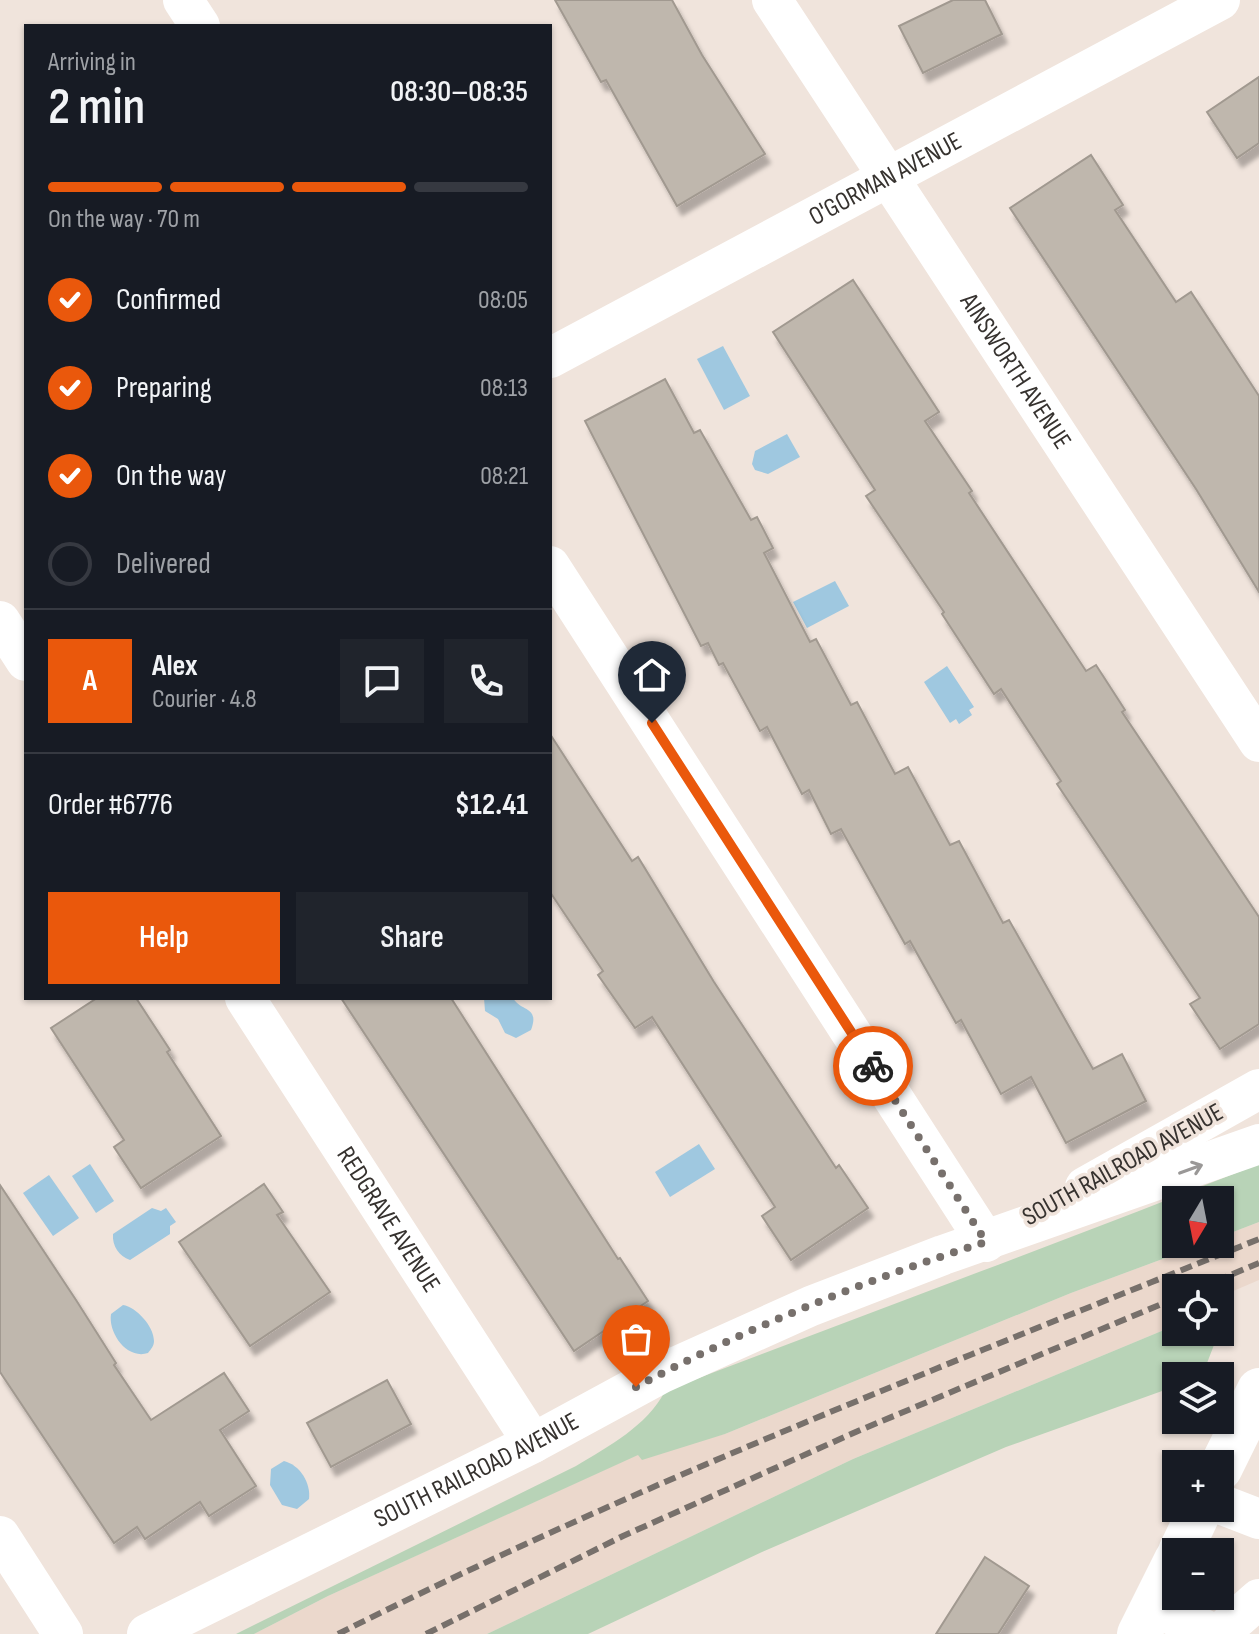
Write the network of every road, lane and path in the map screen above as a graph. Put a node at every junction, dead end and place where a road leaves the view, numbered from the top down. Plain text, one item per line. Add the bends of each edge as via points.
1 (183, 0) edge
2 (772, 0) edge
3 (1220, 0) edge
4 (199, 24) edge
5 (887, 179) junction
6 (552, 357) edge
7 (552, 569) edge
8 (1259, 742) edge
9 (246, 1000) edge
10 (1259, 1089) edge
11 (1259, 1144) edge
12 (986, 1242) junction
13 (1259, 1390) edge
14 (533, 1443) junction
15 (1229, 1450) edge
16 (1234, 1509) edge
17 (1259, 1519) edge
18 (0, 1536) edge
19 (1162, 1588) edge
20 (1259, 1599) edge
21 (1146, 1620) edge
22 (63, 1634) edge
23 (147, 1634) edge
24 (1217, 1634) edge

1 - 4 street
2 - 5 street, AINSWORTH AVENUE
3 - 5 street, O'GORMAN AVENUE
5 - 6 street, O'GORMAN AVENUE
5 - 8 street, AINSWORTH AVENUE
7 - 12 street
9 - 14 street, REDGRAVE AVENUE
10 - 12 street, SOUTH RAILROAD AVENUE
12 -> 11 street, SOUTH RAILROAD AVENUE
12 - 14 street, SOUTH RAILROAD AVENUE via 811,1306 662,1373
13 - 15 main road
14 - 23 street, SOUTH RAILROAD AVENUE
16 - 17 street
18 - 22 street
19 - 21 main road
20 - 24 street
21 - 24 street

